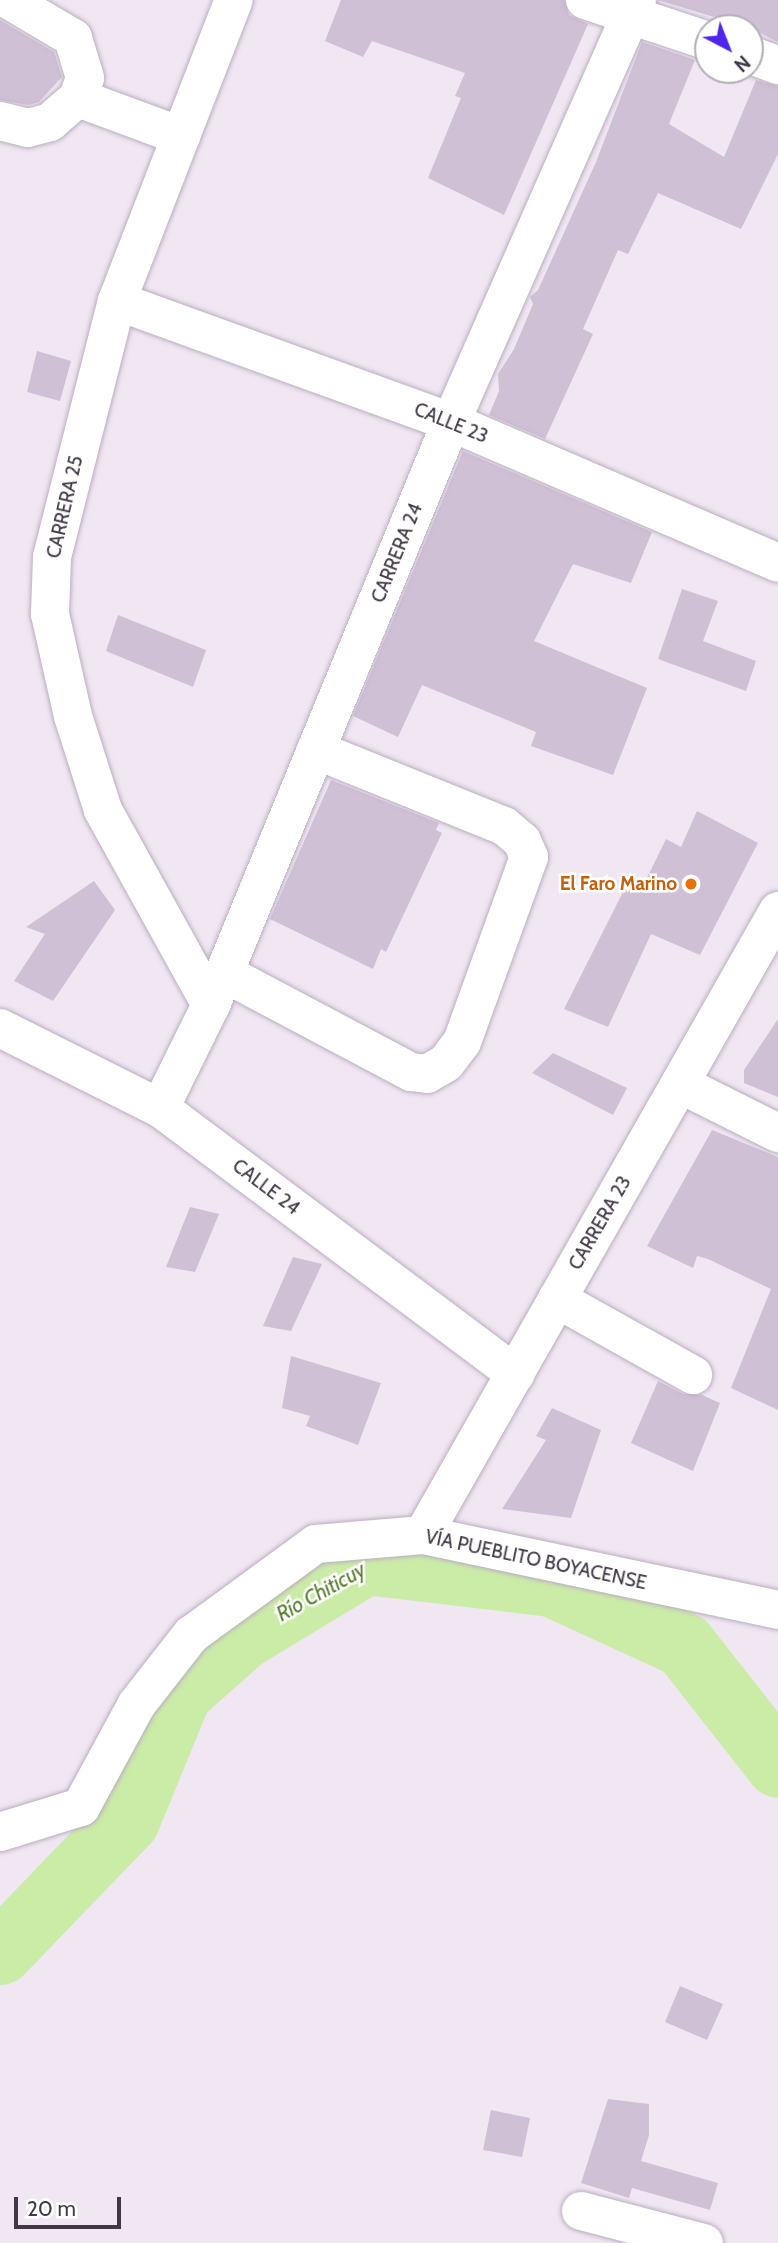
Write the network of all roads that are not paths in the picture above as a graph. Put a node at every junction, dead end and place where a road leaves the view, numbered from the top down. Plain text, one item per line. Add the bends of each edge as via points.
1 (9, 0) edge
2 (234, 0) edge
3 (585, 0) edge
4 (634, 8) edge
5 (694, 35) edge
6 (78, 98) junction
7 (0, 121) edge
8 (181, 136) junction
9 (117, 301) junction
10 (451, 422) junction
11 (778, 563) edge
12 (316, 750) junction
13 (778, 911) edge
14 (218, 989) junction
15 (0, 1028) edge
16 (680, 1084) junction
17 (160, 1108) junction
18 (778, 1133) edge
19 (557, 1299) junction
20 (514, 1374) junction
21 (693, 1375) dead end
22 (423, 1535) junction
23 (778, 1610) edge
24 (0, 1832) edge
25 (581, 2211) dead end
26 (704, 2243) edge

1 - 6 street via 73,38 85,78
2 - 8 street, CARRERA 25
3 - 4 street
4 - 5 street
4 - 10 street, CARRERA 24
6 - 7 street via 43,125 28,128
6 - 8 street
8 - 9 street, CARRERA 25
9 - 10 street, CALLE 23
9 - 14 street, CARRERA 25 via 51,557 50,614 73,716 103,810 131,867
10 - 11 street, CALLE 23
10 - 12 street, CARRERA 24
12 - 14 street, CARRERA 24
12 - 14 street via 504,826 522,842 529,857 462,1042 446,1063 427,1074 411,1072
13 - 16 street, CARRERA 23
14 - 17 street, CARRERA 24
15 - 17 street, CALLE 24
16 - 18 street
16 - 19 street, CARRERA 23
17 - 20 street, CALLE 24
19 - 20 street, CARRERA 23
19 - 21 street
20 - 22 street, CARRERA 23
22 - 23 street, VÍA PUEBLITO BOYACENSE
22 - 24 street, VÍA PUEBLITO BOYACENSE via 316,1544 191,1635 137,1704 81,1807
25 - 26 street

